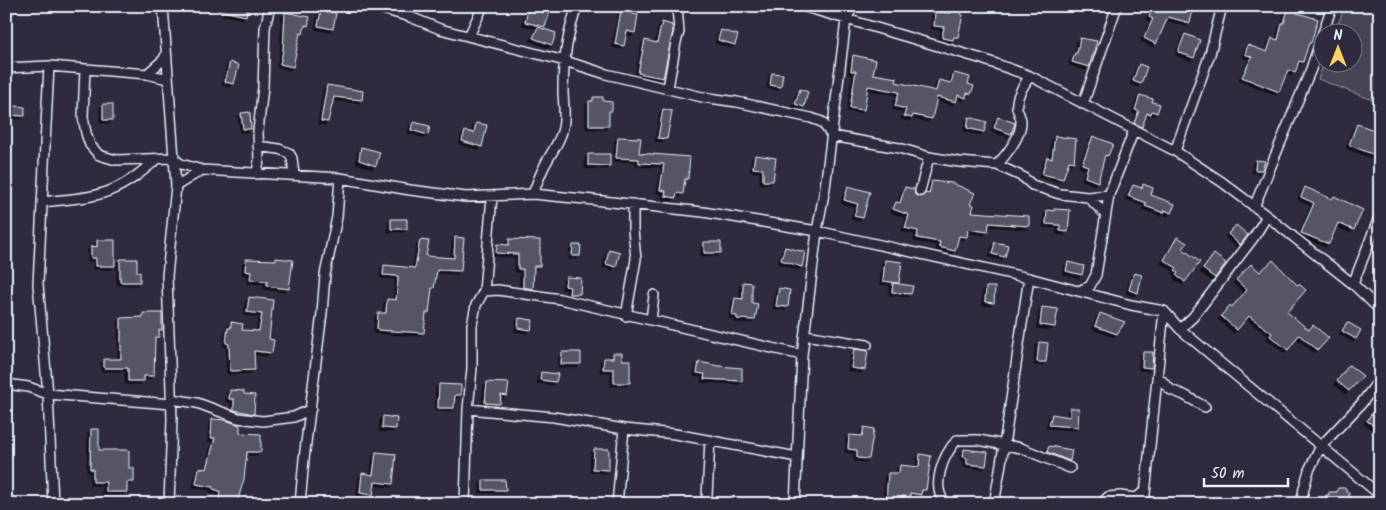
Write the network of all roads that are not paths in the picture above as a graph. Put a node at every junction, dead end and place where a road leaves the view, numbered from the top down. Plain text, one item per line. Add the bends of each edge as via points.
1 (163, 6) edge
2 (270, 6) edge
3 (372, 6) edge
4 (483, 6) edge
5 (577, 6) edge
6 (677, 6) edge
7 (802, 6) edge
8 (853, 6) edge
9 (1117, 6) edge
10 (1222, 6) edge
11 (1332, 6) edge
12 (846, 20) junction
13 (470, 36) junction
14 (166, 54) junction
15 (565, 61) junction
16 (50, 66) junction
17 (6, 68) edge
18 (85, 70) junction
19 (147, 74) junction
20 (1030, 76) junction
21 (168, 79) junction
22 (668, 88) junction
23 (1083, 104) junction
24 (1134, 130) junction
25 (832, 136) junction
26 (258, 146) junction
27 (1175, 151) junction
28 (929, 157) junction
29 (173, 158) junction
30 (157, 159) junction
31 (996, 165) junction
32 (202, 170) junction
33 (257, 174) junction
34 (294, 175) junction
35 (340, 178) junction
36 (176, 186) junction
37 (920, 191) dead end
38 (533, 194) junction
39 (1109, 195) junction
40 (492, 196) junction
41 (1088, 197) junction
42 (43, 202) junction
43 (633, 204) junction
44 (1254, 208) junction
45 (1106, 215) junction
46 (1380, 215) edge
47 (1267, 216) junction
48 (817, 231) junction
49 (1030, 278) junction
50 (1353, 284) junction
51 (1081, 290) junction
52 (484, 291) junction
53 (654, 295) dead end
54 (1380, 310) edge
55 (1164, 311) junction
56 (626, 316) junction
57 (651, 320) junction
58 (1180, 329) junction
59 (805, 335) junction
60 (867, 344) dead end
61 (802, 355) junction
62 (1157, 376) junction
63 (1380, 379) edge
64 (6, 384) edge
65 (48, 394) junction
66 (171, 401) junction
67 (1205, 407) dead end
68 (311, 409) junction
69 (468, 409) junction
70 (624, 429) junction
71 (710, 440) junction
72 (1005, 445) junction
73 (1320, 446) junction
74 (797, 457) junction
75 (1070, 468) dead end
76 (1145, 491) junction
77 (1380, 495) edge
78 (53, 504) edge
79 (169, 504) edge
80 (300, 504) edge
81 (465, 504) edge
82 (617, 504) edge
83 (705, 504) edge
84 (795, 504) edge
85 (946, 504) edge
86 (994, 504) edge
87 (1101, 504) edge
88 (1144, 504) edge
89 (1301, 504) edge

1 - 14 street
2 - 26 street via 265,28
3 - 13 street via 440,30
4 - 13 street
5 - 15 street
6 - 22 street via 679,32
7 - 12 street
8 - 12 street
9 - 23 street
10 - 27 street via 1210,54
11 - 44 street via 1311,69
12 - 20 street
12 - 25 street
13 - 15 street
14 - 19 street
14 - 21 street
15 - 22 street
15 - 38 street via 563,128
16 - 17 street
16 - 18 street
16 - 42 street
18 - 19 street
18 - 30 street via 83,116 90,145 99,155 116,160
19 - 21 street
20 - 23 street
20 - 31 street via 1017,100 1021,120 1019,132
21 - 29 street
22 - 25 street via 811,118 822,122
23 - 24 street
24 - 27 street
24 - 39 street
25 - 28 street
25 - 48 street
26 - 33 street
26 - 34 street via 289,153
27 - 44 street
28 - 31 street
28 - 37 street
29 - 30 street
29 - 32 street
29 - 36 street
30 - 42 street via 138,176 114,189
31 - 41 street via 1023,177 1032,185 1060,194
32 - 33 street
32 - 36 street
33 - 34 street
34 - 35 street
35 - 40 street via 466,197
35 - 68 street via 337,217 325,275
36 - 66 street via 168,276
38 - 40 street
38 - 43 street
39 - 41 street
39 - 45 street
40 - 52 street
41 - 45 street
42 - 65 street via 38,284
43 - 48 street
43 - 56 street via 636,259
44 - 47 street
45 - 51 street via 1096,276 1090,286
46 - 50 street
47 - 50 street
47 - 58 street via 1254,238 1193,317
48 - 49 street
48 - 59 street
49 - 51 street
49 - 72 street
50 - 54 street
51 - 55 street
52 - 56 street via 560,299
52 - 69 street via 476,305 472,325
53 - 57 street
55 - 58 street
55 - 62 street
56 - 57 street
57 - 61 street
58 - 73 street
59 - 60 street
59 - 61 street
61 - 74 street
62 - 67 street via 1171,390
62 - 76 street
63 - 73 street via 1361,404
64 - 65 street
65 - 66 street
65 - 78 street
66 - 68 street via 197,403 238,418 263,421 294,417
66 - 79 street
68 - 80 street
69 - 70 street via 554,417
69 - 81 street
70 - 71 street
70 - 82 street
71 - 74 street
71 - 83 street
72 - 75 street
72 - 85 street via 957,440 946,455 940,476 938,490
72 - 86 street
73 - 77 street
73 - 89 street via 1309,470
74 - 84 street
76 - 87 street via 1136,498 1108,497
76 - 88 street

